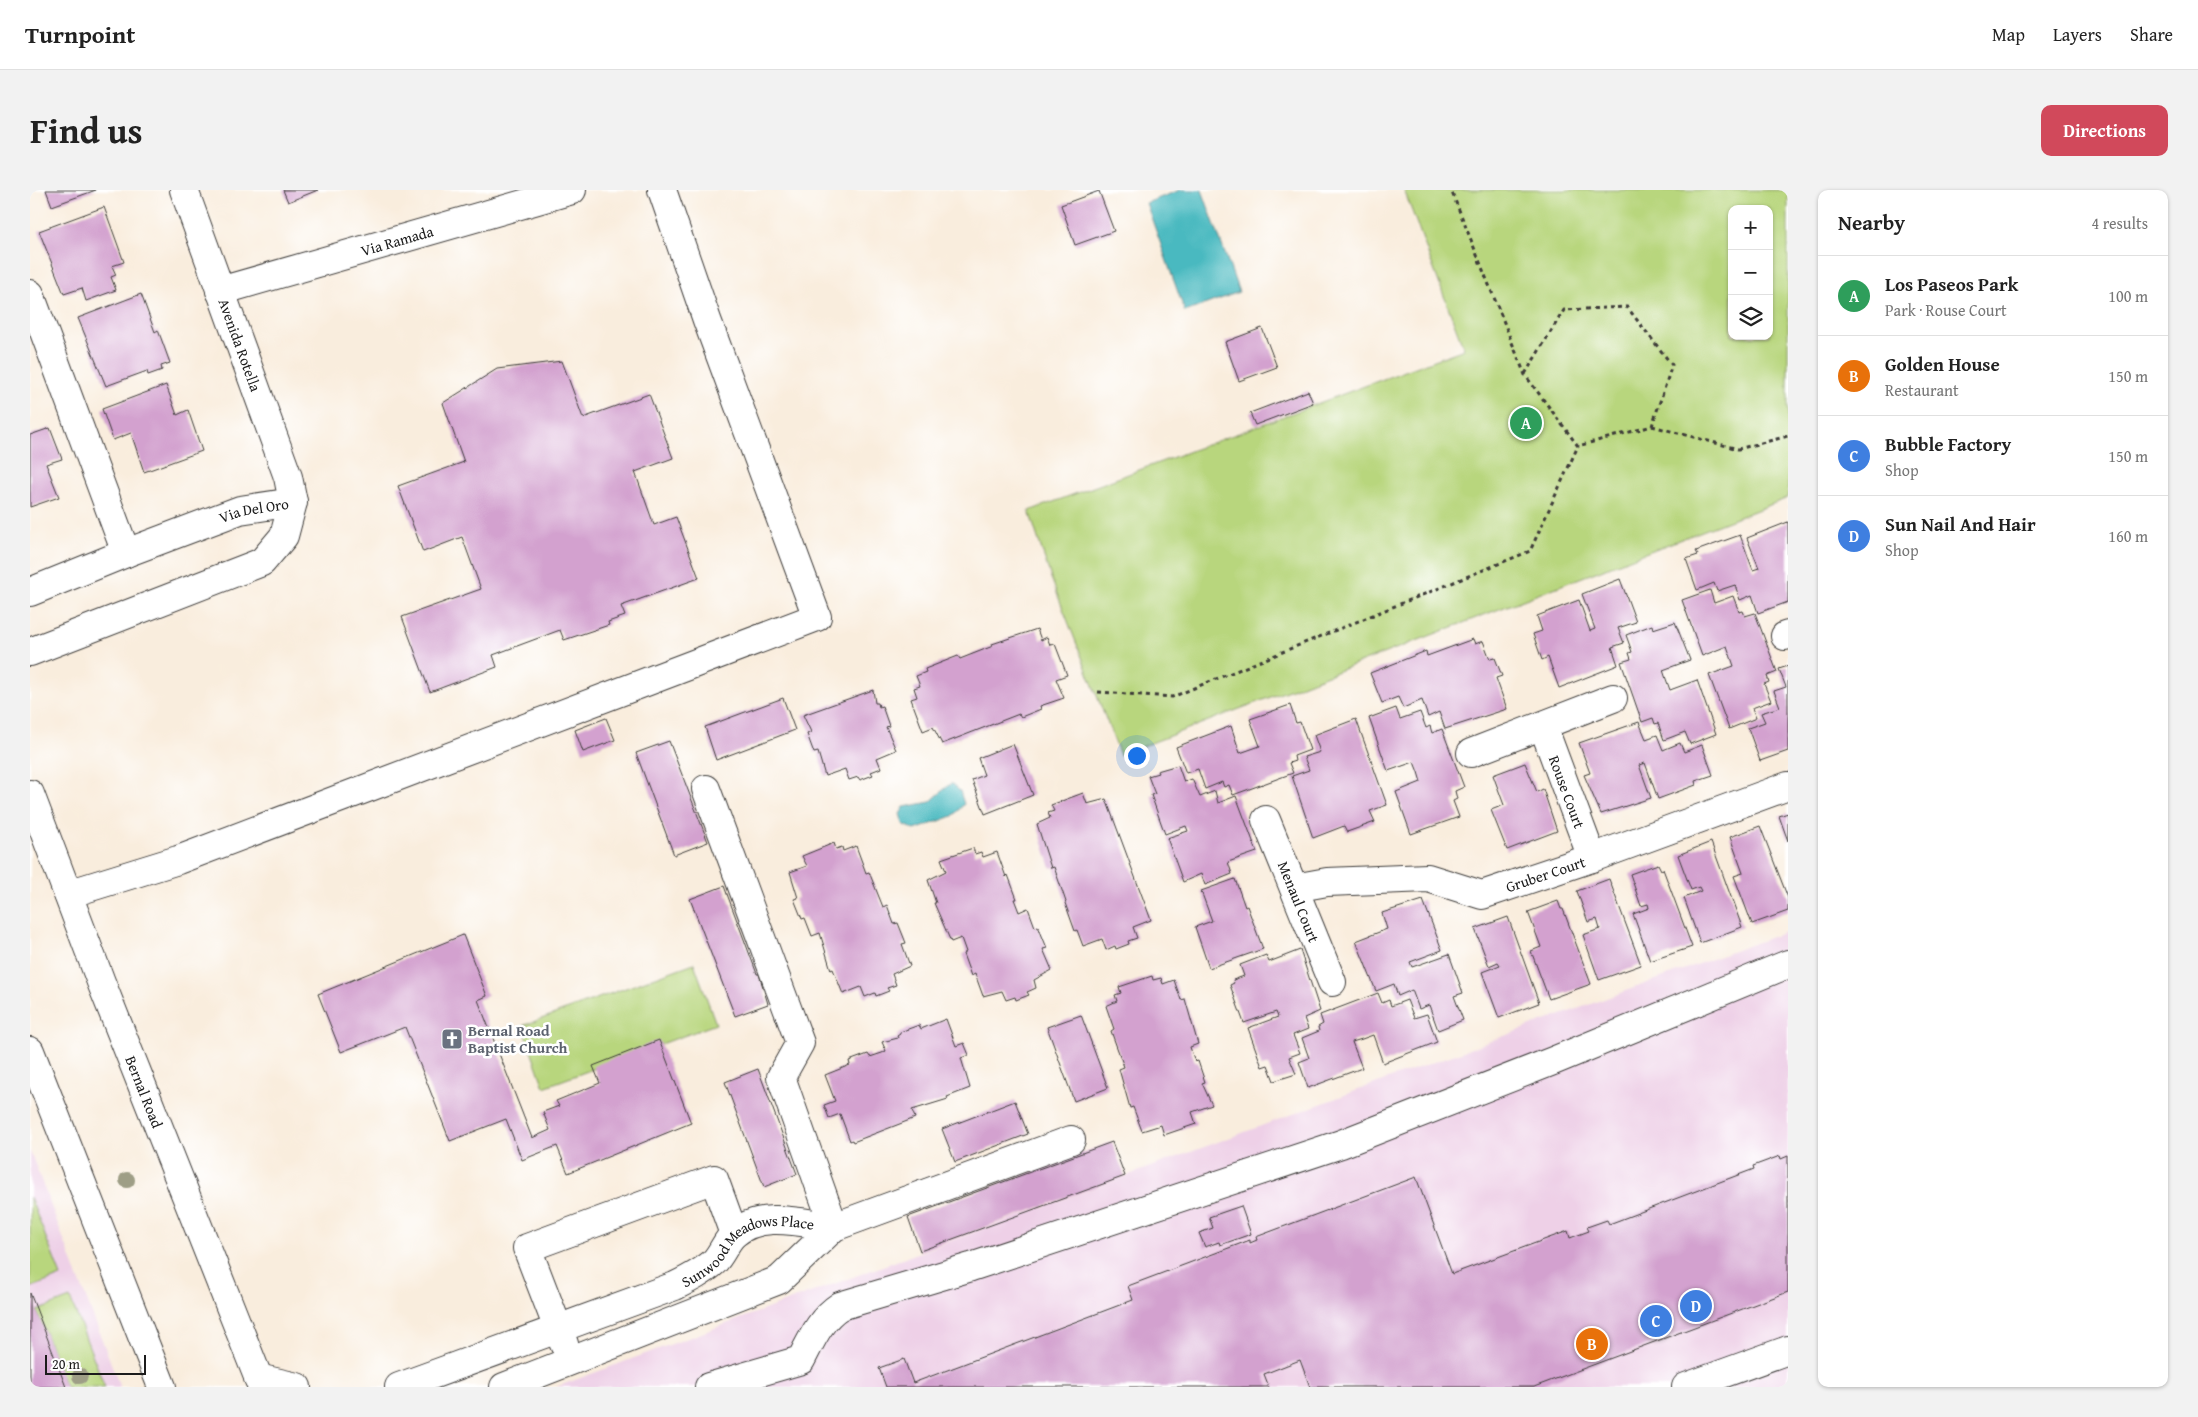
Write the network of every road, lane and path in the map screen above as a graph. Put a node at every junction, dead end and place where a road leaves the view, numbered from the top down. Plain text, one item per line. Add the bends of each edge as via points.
1 (184, 190) edge
2 (572, 190) edge
3 (662, 190) edge
4 (1451, 190) edge
5 (220, 291) junction
6 (30, 294) edge
7 (1525, 375) junction
8 (1652, 426) junction
9 (1788, 436) edge
10 (1578, 446) junction
11 (293, 502) junction
12 (126, 553) junction
13 (30, 592) edge
14 (30, 652) edge
15 (1098, 692) dead end
16 (1612, 698) dead end
17 (1543, 726) junction
18 (1471, 753) dead end
19 (1788, 786) edge
20 (706, 788) dead end
21 (30, 794) edge
22 (1266, 820) dead end
23 (1592, 858) junction
24 (1294, 888) junction
25 (68, 894) junction
26 (1788, 964) edge
27 (1332, 982) dead end
28 (31, 1055) edge
29 (1071, 1140) dead end
30 (834, 1227) junction
31 (734, 1234) junction
32 (558, 1328) junction
33 (1788, 1350) edge
34 (570, 1361) junction
35 (260, 1383) edge
36 (162, 1387) edge
37 (297, 1387) edge
38 (399, 1387) edge
39 (504, 1387) edge
40 (709, 1387) edge
41 (1686, 1387) edge

1 - 5 street, Avenida Rotella
2 - 5 street, Via Ramada
3 - 25 street via 817,617 178,860
4 - 7 path
5 - 11 street, Avenida Rotella via 288,476
6 - 12 street
7 - 8 path via 1564,310 1627,307 1672,365
7 - 10 path
8 - 9 path via 1738,449
8 - 10 path
10 - 15 path via 1530,551 1172,697
11 - 12 street, Via Del Oro via 240,510
11 - 14 street, Via Del Oro via 284,536 262,562
12 - 13 street, Via Del Oro
16 - 17 street
17 - 18 street
17 - 23 street, Rouse Court
19 - 23 street, Gruber Court
20 - 30 street via 800,1043 781,1077
21 - 25 street, Bernal Road
22 - 24 street, Menaul Court
23 - 24 street, Gruber Court via 1482,895 1428,878 1327,882
24 - 27 street, Menaul Court
25 - 35 street, Bernal Road
26 - 40 street via 1341,1144 971,1267 840,1306 828,1313 815,1331 801,1360
28 - 36 street
29 - 30 street
30 - 31 street, Sunwood Meadows Place via 776,1219 757,1221
30 - 34 street, Sunwood Meadows Place via 779,1280
31 - 32 street, Sunwood Meadows Place via 715,1261 696,1275 675,1286
31 - 32 street via 714,1179 528,1248
32 - 34 street
32 - 38 street, Sunwood Meadows Place
33 - 41 street
34 - 39 street, Sunwood Meadows Place
35 - 37 street

